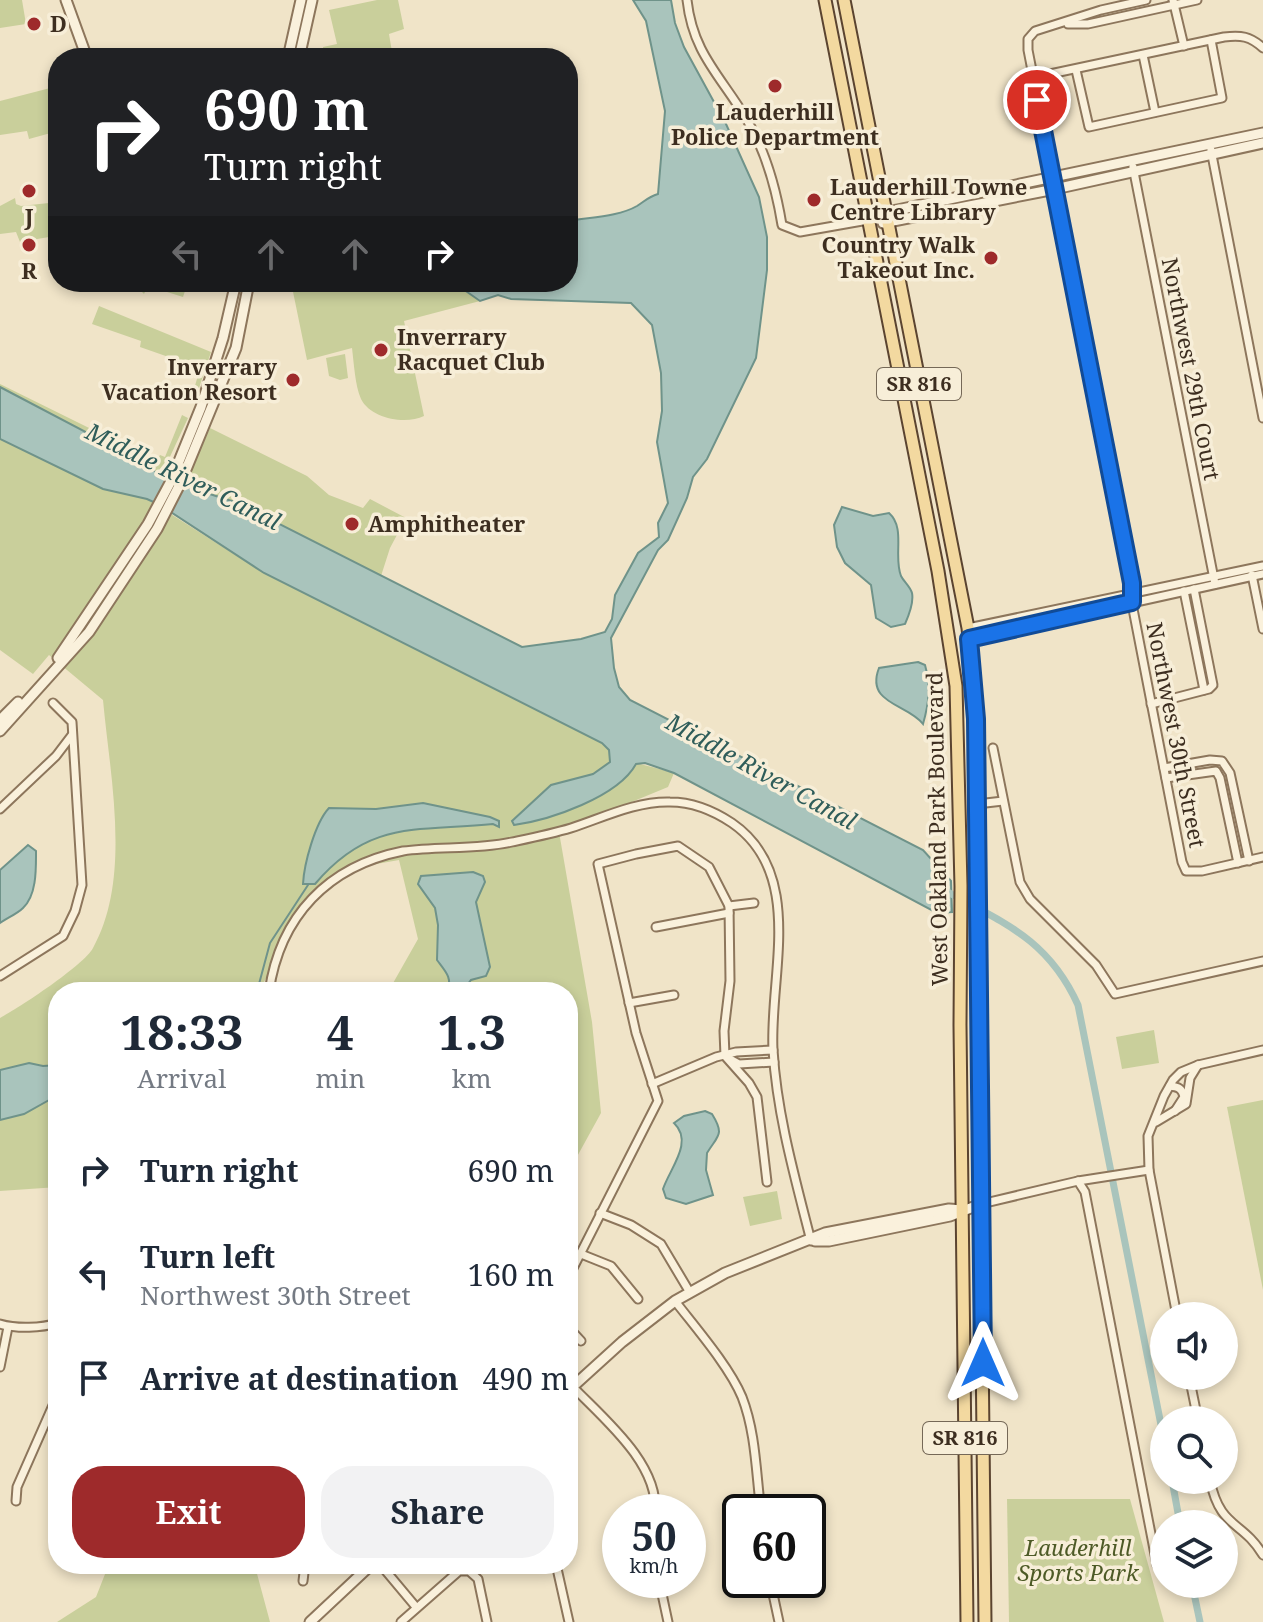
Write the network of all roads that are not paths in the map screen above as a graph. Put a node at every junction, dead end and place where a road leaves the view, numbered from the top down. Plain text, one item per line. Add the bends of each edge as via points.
1 (66, 0) edge
2 (301, 0) edge
3 (312, 0) edge
4 (687, 0) edge
5 (825, 0) edge
6 (844, 0) edge
7 (1197, 0) edge
8 (1142, 1) edge
9 (1174, 3) edge
10 (1139, 13) junction
11 (1058, 25) junction
12 (1211, 40) junction
13 (1184, 46) junction
14 (83, 48) edge
15 (290, 48) edge
16 (301, 48) edge
17 (1263, 48) edge
18 (1143, 55) junction
19 (1076, 70) junction
20 (1050, 74) dead end
21 (1155, 112) junction
22 (1263, 133) edge
23 (1263, 143) edge
24 (1211, 149) junction
25 (1132, 160) junction
26 (1134, 172) junction
27 (1053, 178) junction
28 (1055, 189) junction
29 (962, 203) junction
30 (886, 218) junction
31 (868, 220) junction
32 (234, 292) edge
33 (247, 292) edge
34 (906, 407) junction
35 (1263, 418) edge
36 (927, 421) junction
37 (910, 430) junction
38 (933, 453) junction
39 (175, 483) junction
40 (162, 510) junction
41 (1263, 566) edge
42 (1252, 573) junction
43 (1263, 574) edge
44 (1214, 580) junction
45 (1194, 589) junction
46 (1184, 591) junction
47 (1132, 598) junction
48 (1263, 629) edge
49 (968, 634) junction
50 (1204, 690) junction
51 (53, 703) dead end
52 (1151, 704) junction
53 (0, 720) edge
54 (0, 731) edge
55 (72, 735) junction
56 (993, 748) dead end
57 (56, 756) junction
58 (74, 767) junction
59 (1164, 768) junction
60 (1166, 778) junction
61 (1003, 801) junction
62 (977, 804) junction
63 (0, 809) edge
64 (1263, 857) edge
65 (1249, 861) junction
66 (1238, 863) junction
67 (754, 903) dead end
68 (729, 910) junction
69 (656, 927) dead end
70 (1263, 961) edge
71 (0, 976) edge
72 (270, 982) edge
73 (674, 995) dead end
74 (629, 1003) junction
75 (960, 1025) junction
76 (979, 1049) junction
77 (773, 1050) junction
78 (1263, 1050) edge
79 (725, 1056) junction
80 (774, 1062) junction
81 (1198, 1065) junction
82 (652, 1084) junction
83 (1170, 1086) junction
84 (1175, 1111) junction
85 (1156, 1122) junction
86 (1149, 1170) junction
87 (1078, 1181) junction
88 (767, 1182) dead end
89 (981, 1204) junction
90 (963, 1210) junction
91 (600, 1213) junction
92 (811, 1241) junction
93 (581, 1254) junction
94 (578, 1260) edge
95 (689, 1291) junction
96 (638, 1299) dead end
97 (675, 1301) junction
98 (1174, 1302) edge
99 (4, 1325) edge
100 (48, 1326) edge
101 (578, 1338) edge
102 (581, 1341) dead end
103 (0, 1367) edge
104 (965, 1376) junction
105 (578, 1383) edge
106 (578, 1396) edge
107 (965, 1397) junction
108 (983, 1402) junction
109 (48, 1412) edge
110 (983, 1422) junction
111 (654, 1494) edge
112 (759, 1494) edge
113 (1214, 1494) edge
114 (16, 1501) dead end
115 (1150, 1529) edge
116 (967, 1551) junction
117 (1263, 1555) edge
118 (304, 1574) edge
119 (361, 1574) edge
120 (388, 1574) edge
121 (455, 1574) edge
122 (472, 1574) edge
123 (558, 1574) edge
124 (985, 1575) junction
125 (303, 1581) dead end
126 (967, 1587) junction
127 (663, 1598) edge
128 (774, 1598) edge
129 (985, 1605) junction
130 (416, 1607) junction
131 (310, 1622) edge
132 (401, 1622) edge
133 (487, 1622) edge
134 (569, 1622) edge
135 (668, 1622) edge
136 (779, 1622) edge
137 (967, 1622) edge
138 (985, 1622) edge

1 - 14 street
2 - 15 street
3 - 16 street
4 - 31 street via 696,42 747,120 776,189 782,225 800,232
5 - 31 main road, West Oakland Park Boulevard / SR 816
6 - 30 main road, West Oakland Park Boulevard / SR 816
7 - 9 street
8 - 10 street
8 - 11 street
9 - 10 street
9 - 13 street
10 - 11 street
11 - 27 street, Northwest 30th Street via 1035,31 1028,39
12 - 13 street
12 - 17 street via 1240,35
12 - 21 street via 1222,98
13 - 18 street
18 - 19 street
18 - 21 street
19 - 20 street
19 - 21 street via 1089,127
22 - 24 street
23 - 24 street
24 - 25 street
24 - 26 street
24 - 35 street
25 - 26 street, Northwest 29th Court
25 - 27 street
26 - 28 street
26 - 44 street, Northwest 29th Court
27 - 28 street, Northwest 30th Street
27 - 29 street via 975,195
28 - 29 street
28 - 47 street, Northwest 30th Street
29 - 30 street
29 - 30 street via 951,210
30 - 31 street
30 - 36 main road, West Oakland Park Boulevard / SR 816
31 - 34 main road, West Oakland Park Boulevard / SR 816
32 - 39 street
33 - 39 street via 236,348
34 - 36 main road via 919,421
34 - 37 main road, West Oakland Park Boulevard / SR 816
36 - 38 main road, West Oakland Park Boulevard / SR 816
37 - 38 main road
37 - 75 main road, West Oakland Park Boulevard / SR 816 via 954,662
38 - 49 main road, West Oakland Park Boulevard / SR 816
39 - 40 street
40 - 53 street via 63,652
40 - 54 street via 130,573 89,632
41 - 42 street
42 - 43 street
42 - 44 street
42 - 48 street
44 - 45 street
44 - 47 street
45 - 46 street
45 - 50 street via 1213,685
46 - 47 street
46 - 50 street
47 - 49 street
47 - 52 street, Northwest 30th Street
49 - 62 main road, West Oakland Park Boulevard / SR 816
50 - 52 street
51 - 55 street via 72,722
52 - 59 street, Northwest 30th Street
55 - 57 street
55 - 58 street
56 - 61 street
57 - 58 street
57 - 63 street
58 - 71 street via 82,885 75,911 63,936
59 - 60 street, Northwest 30th Street
59 - 65 street via 1222,761 1230,773
60 - 66 street via 1216,771
60 - 66 street, Northwest 30th Street via 1186,871
61 - 62 street
61 - 70 street via 1025,893 1096,965 1115,994
62 - 76 main road, West Oakland Park Boulevard / SR 816
64 - 65 street
65 - 66 street
67 - 68 street
68 - 69 street
68 - 74 street via 709,867 678,846 598,864
68 - 79 street
72 - 77 street via 289,928 309,899 347,870 386,854 506,843 645,804 683,803 738,828 764,858 774,880 778,913
73 - 74 street
74 - 82 street
75 - 76 main road via 969,1029
75 - 90 main road, West Oakland Park Boulevard / SR 816
76 - 89 main road, West Oakland Park Boulevard / SR 816
77 - 79 street
77 - 80 street
78 - 81 street
79 - 80 street via 739,1064
79 - 82 street
79 - 88 street via 757,1097
80 - 92 street via 784,1139
81 - 83 street via 1181,1072
81 - 84 street via 1186,1104
82 - 91 street via 658,1101
83 - 84 street via 1178,1087 1184,1097
83 - 85 street
84 - 85 street
85 - 86 street via 1148,1136
86 - 87 street
86 - 98 street
87 - 89 street
87 - 115 street via 1085,1192
89 - 90 street
89 - 108 main road, West Oakland Park Boulevard / SR 816
90 - 92 street
90 - 104 main road, West Oakland Park Boulevard / SR 816
91 - 93 street
91 - 95 street via 661,1244
92 - 95 street
93 - 94 street
93 - 96 street via 611,1266
95 - 97 street
97 - 105 street
97 - 112 street via 741,1395
99 - 100 street
99 - 103 street
101 - 102 street
104 - 107 main road, West Oakland Park Boulevard / SR 816
104 - 108 main road
106 - 111 street via 646,1467
107 - 110 main road
107 - 116 main road, West Oakland Park Boulevard / SR 816
108 - 110 main road, West Oakland Park Boulevard / SR 816
109 - 114 street
110 - 124 main road, West Oakland Park Boulevard / SR 816
113 - 117 street via 1226,1519
116 - 124 main road
116 - 126 main road, West Oakland Park Boulevard / SR 816
118 - 125 street
119 - 131 street
120 - 130 street
121 - 130 street
122 - 133 street
123 - 134 street
124 - 129 main road, West Oakland Park Boulevard / SR 816
126 - 129 main road via 980,1594
126 - 137 main road, West Oakland Park Boulevard / SR 816
127 - 135 street
128 - 136 street
129 - 138 main road, West Oakland Park Boulevard / SR 816
130 - 132 street

